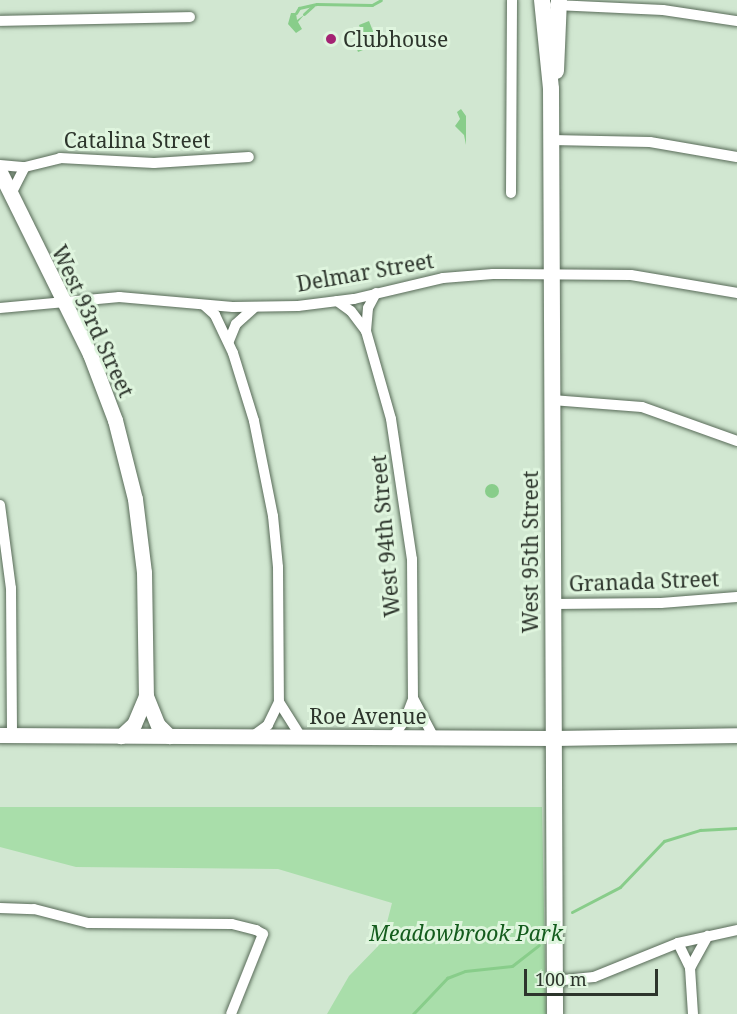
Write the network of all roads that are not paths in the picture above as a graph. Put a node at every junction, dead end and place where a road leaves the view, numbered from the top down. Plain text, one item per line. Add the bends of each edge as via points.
1 (512, 0) edge
2 (550, 3) edge
3 (190, 17) dead end
4 (0, 21) edge
5 (737, 21) edge
6 (551, 140) junction
7 (737, 156) edge
8 (249, 157) dead end
9 (0, 165) edge
10 (25, 167) junction
11 (0, 172) edge
12 (511, 193) dead end
13 (11, 194) junction
14 (551, 274) junction
15 (376, 293) junction
16 (737, 293) edge
17 (63, 300) junction
18 (337, 301) junction
19 (203, 305) junction
20 (0, 308) edge
21 (254, 308) junction
22 (366, 331) junction
23 (229, 341) junction
24 (552, 400) junction
25 (737, 441) edge
26 (0, 505) edge
27 (5, 588) edge
28 (737, 597) edge
29 (553, 604) junction
30 (146, 696) junction
31 (413, 698) junction
32 (279, 702) junction
33 (6, 735) edge
34 (737, 735) edge
35 (121, 736) junction
36 (169, 736) junction
37 (393, 736) junction
38 (433, 736) junction
39 (252, 737) junction
40 (301, 737) junction
41 (554, 738) junction
42 (0, 908) edge
43 (737, 930) edge
44 (708, 936) junction
45 (678, 943) junction
46 (690, 968) junction
47 (554, 981) junction
48 (231, 1014) edge
49 (555, 1014) edge
50 (693, 1014) edge

1 - 12 street
2 - 5 street via 663,10
2 - 6 main road, West 95th Street via 556,68 551,89
3 - 4 street
6 - 7 street via 650,142
6 - 14 main road, West 95th Street
8 - 10 street, Catalina Street via 154,163 60,158
9 - 10 street, Catalina Street
10 - 13 street
11 - 13 main road, West 93rd Street
13 - 17 main road, West 93rd Street
14 - 15 street, Delmar Street via 466,275
14 - 16 street, Delmar Street via 663,278
14 - 24 main road, West 95th Street
15 - 18 street, Delmar Street
15 - 22 street, West 94th Street via 368,308
17 - 19 street, Delmar Street via 120,297
17 - 20 street, Delmar Street
17 - 30 main road, West 93rd Street via 104,388 135,500 144,572
18 - 21 street, Delmar Street
18 - 22 street, West 94th Street via 351,310
19 - 21 street, Delmar Street
19 - 23 street via 215,315
21 - 23 street via 236,324
22 - 31 street, West 94th Street via 391,419 407,513
23 - 32 street via 254,421 273,516 278,567
24 - 25 street via 642,407
24 - 29 main road, West 95th Street
26 - 27 street
27 - 33 street
28 - 29 street, Granada Street via 661,603
29 - 41 main road, West 95th Street
30 - 35 main road, West 93rd Street via 134,724
30 - 36 main road via 158,724
31 - 37 street via 405,720
31 - 38 street, West 94th Street
32 - 39 street via 268,725
32 - 40 street
33 - 35 main road, Roe Avenue
34 - 41 main road, Roe Avenue
35 - 36 main road, Roe Avenue
36 - 39 main road, Roe Avenue
37 - 38 main road, Roe Avenue
37 - 40 main road, Roe Avenue
38 - 41 main road, Roe Avenue
39 - 40 main road, Roe Avenue
41 - 47 main road, West 95th Street
42 - 48 street via 34,909 88,923 232,924 263,934
43 - 44 street
44 - 45 street
44 - 46 street
45 - 46 street
45 - 47 street via 594,977
46 - 50 street
47 - 49 main road, West 95th Street

